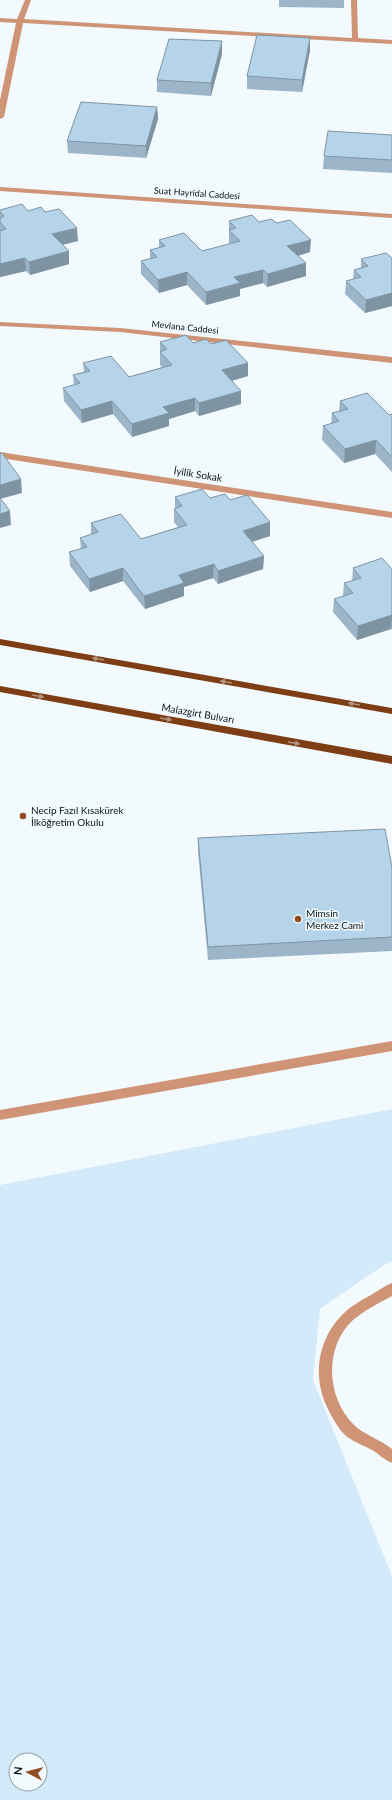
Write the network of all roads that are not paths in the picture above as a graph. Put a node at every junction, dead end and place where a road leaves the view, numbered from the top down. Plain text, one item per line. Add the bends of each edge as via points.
1 (28, 0) edge
2 (354, 0) edge
3 (0, 20) edge
4 (20, 21) junction
5 (355, 40) junction
6 (392, 42) edge
7 (0, 117) edge
8 (0, 189) edge
9 (392, 216) edge
10 (0, 324) edge
11 (392, 360) edge
12 (0, 454) edge
13 (392, 515) edge
14 (0, 642) edge
15 (0, 689) edge
16 (392, 711) edge
17 (392, 760) edge
18 (392, 1046) edge
19 (0, 1115) edge
20 (392, 1289) edge
21 (392, 1457) edge

1 - 4 street
2 - 5 street
3 - 4 street
4 - 5 street
4 - 7 street
5 - 6 street
8 - 9 street, Suat Hayridal Caddesi
10 - 11 street, Mevlana Caddesi via 120,330
12 - 13 street, İyilik Sokak
16 -> 14 highway
15 -> 17 highway, Malazgirt Bulvarı
18 - 19 street
20 - 21 street via 348,1317 329,1345 325,1362 326,1386 333,1408 348,1428

